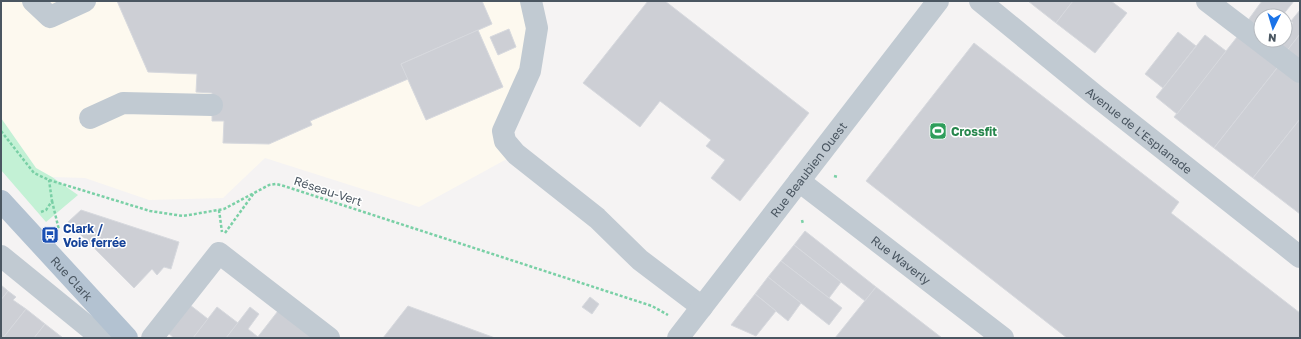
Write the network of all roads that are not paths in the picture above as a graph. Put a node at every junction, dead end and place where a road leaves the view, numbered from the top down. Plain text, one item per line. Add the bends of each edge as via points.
1 (33, 1) edge
2 (85, 1) edge
3 (532, 1) edge
4 (938, 1) edge
5 (980, 1) edge
6 (1207, 1) edge
7 (1300, 72) edge
8 (212, 105) dead end
9 (90, 118) dead end
10 (799, 181) junction
11 (1, 201) edge
12 (1, 256) edge
13 (1300, 257) edge
14 (702, 307) junction
15 (111, 338) edge
16 (127, 338) edge
17 (152, 338) edge
18 (329, 338) edge
19 (678, 338) edge
20 (1003, 338) edge

1 - 2 street via 50,16
3 - 14 street via 536,28 530,71 503,131 505,140 516,154 597,218 640,260
4 - 10 street, Rue Beaubien Ouest
5 - 13 street, Avenue de L'Esplanade
6 - 7 street
8 - 9 street via 123,103
10 - 14 street, Rue Beaubien Ouest
10 - 20 street, Rue Waverly
11 - 16 main road, Rue Clark
12 - 15 street, Rue Clark via 92,330
14 - 19 street, Rue Beaubien Ouest
17 - 18 street via 219,252

